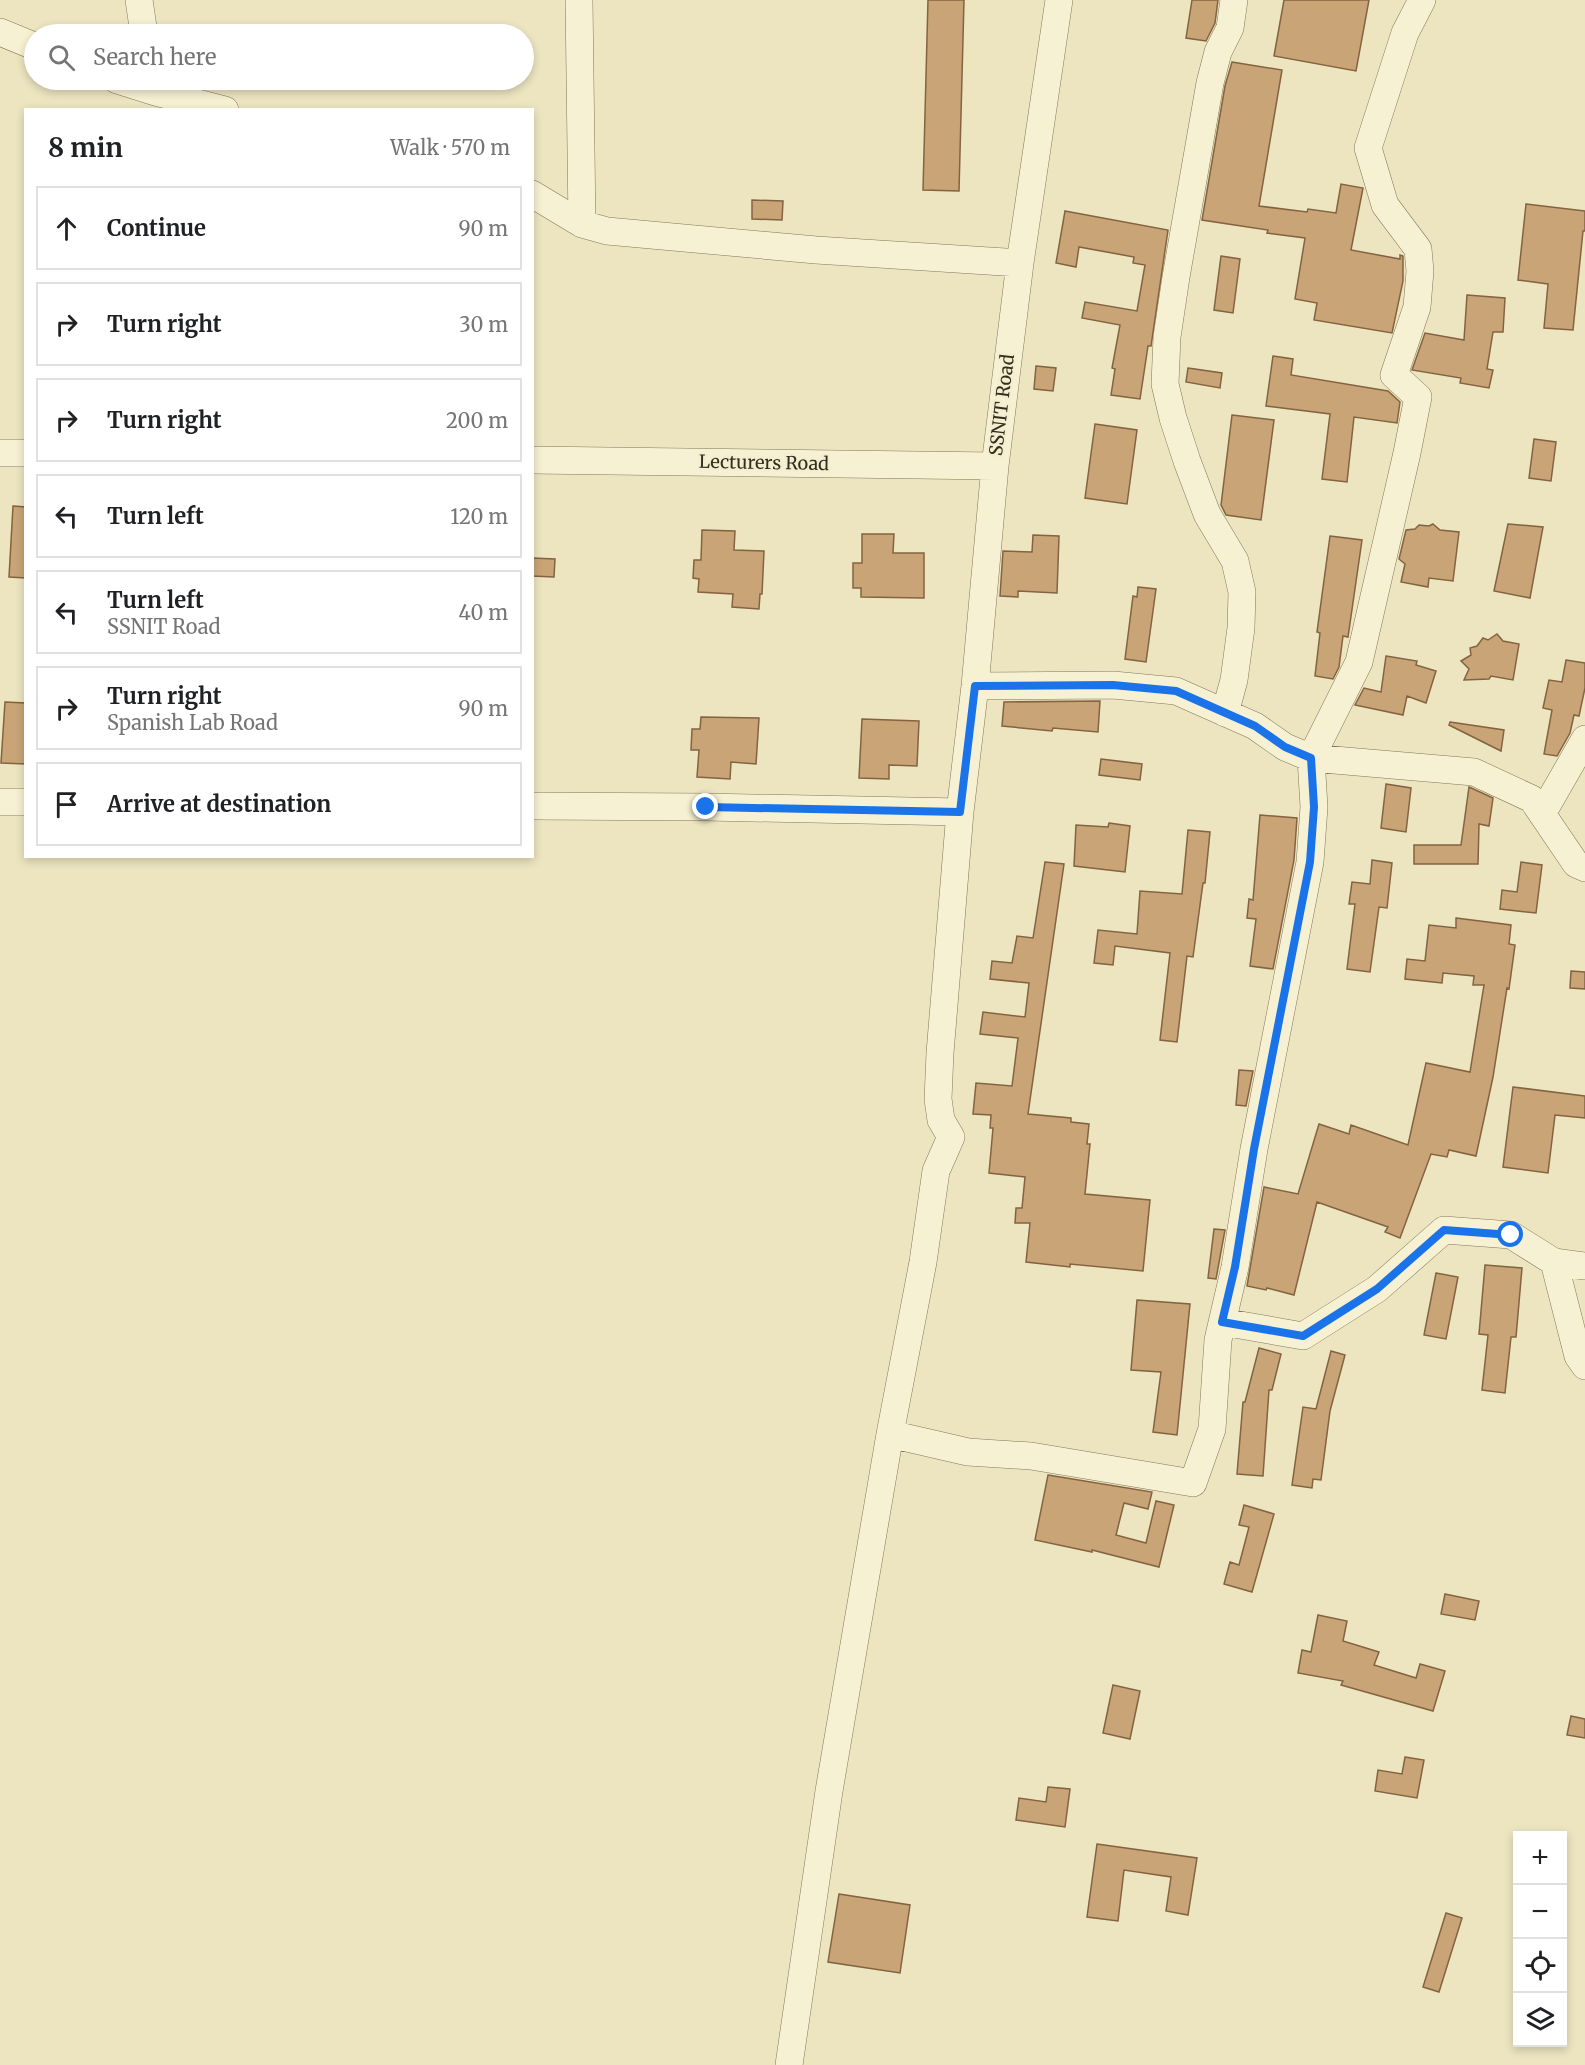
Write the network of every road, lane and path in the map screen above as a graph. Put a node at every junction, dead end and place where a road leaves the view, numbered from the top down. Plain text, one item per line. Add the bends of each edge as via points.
1 (139, 0) edge
2 (579, 0) edge
3 (1059, 0) edge
4 (1234, 0) edge
5 (1422, 0) edge
6 (143, 24) edge
7 (0, 32) edge
8 (24, 42) edge
9 (165, 90) edge
10 (219, 108) edge
11 (534, 195) edge
12 (582, 224) junction
13 (1020, 263) junction
14 (0, 453) edge
15 (24, 453) edge
16 (534, 460) edge
17 (995, 466) junction
18 (975, 686) junction
19 (1225, 713) junction
20 (1585, 739) edge
21 (1311, 758) junction
22 (0, 802) edge
23 (24, 802) edge
24 (534, 806) edge
25 (960, 812) junction
26 (1542, 814) junction
27 (1585, 868) edge
28 (1554, 1262) junction
29 (1585, 1266) edge
30 (1222, 1322) junction
31 (1585, 1366) edge
32 (890, 1434) junction
33 (789, 2065) edge

1 - 6 street
2 - 12 street
3 - 13 street, SSNIT Road
4 - 19 street via 1230,28 1218,52 1210,83 1196,158 1167,337 1165,384 1195,482 1207,514 1234,561 1242,592 1234,680
5 - 21 street via 1405,33 1368,148 1385,206 1418,249 1418,307 1394,375 1418,397 1359,662
7 - 8 street
9 - 10 street
11 - 12 street
12 - 13 street via 607,231 805,249
13 - 17 street, SSNIT Road
14 - 15 street
16 - 17 street, Lecturers Road
17 - 18 street, SSNIT Road
18 - 19 street via 1113,685 1176,691
18 - 25 street, SSNIT Road
19 - 21 street
20 - 26 street
21 - 26 street via 1474,772 1532,799
21 - 30 street via 1314,807 1310,862
22 - 23 street
24 - 25 street
25 - 32 street, SSNIT Road via 938,1099 941,1120 951,1137 936,1171
26 - 27 street via 1576,864
28 - 29 street
28 - 30 street via 1511,1235 1444,1230 1377,1289 1303,1336
28 - 31 street via 1578,1356
30 - 32 street via 1212,1429 1193,1483 1031,1456 968,1452
32 - 33 street, SSNIT Road via 829,1791

